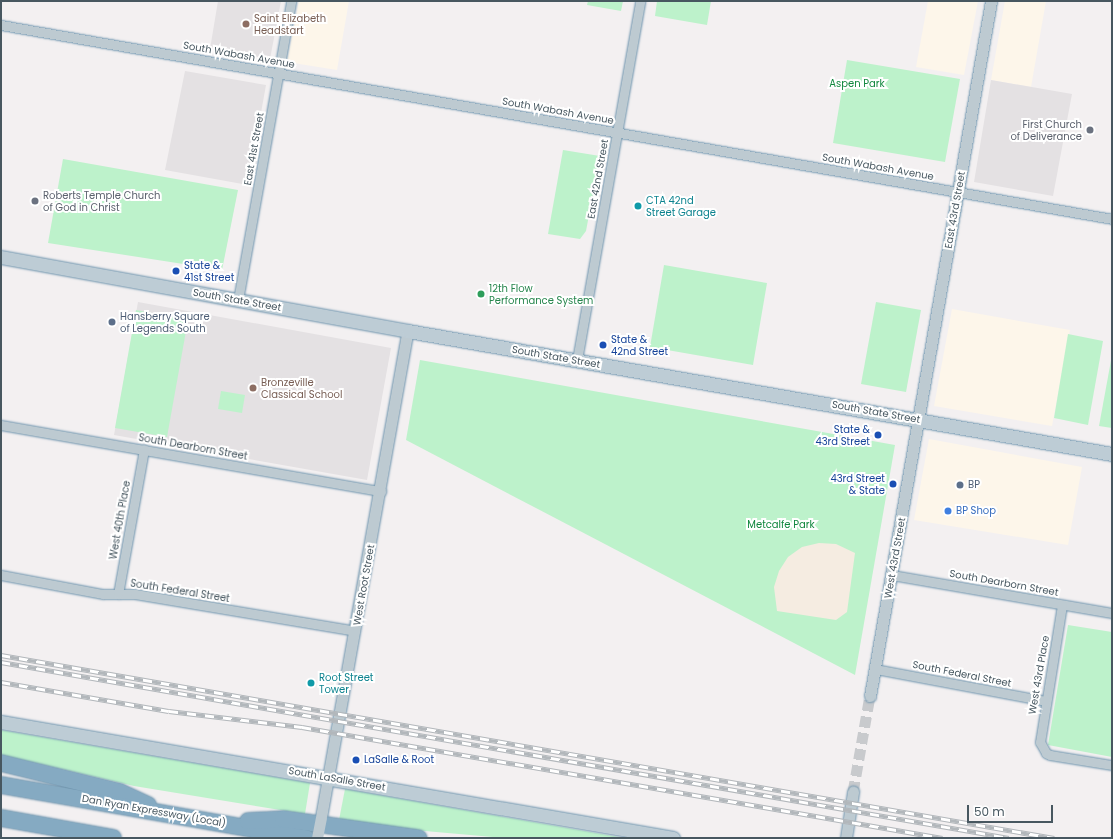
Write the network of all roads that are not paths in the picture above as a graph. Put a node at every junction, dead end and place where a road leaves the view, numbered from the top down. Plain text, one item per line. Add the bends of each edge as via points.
1 (291, 1) edge
2 (640, 1) edge
3 (992, 1) edge
4 (1, 25) edge
5 (278, 73) junction
6 (617, 132) junction
7 (958, 192) junction
8 (1112, 219) edge
9 (1, 257) edge
10 (238, 300) junction
11 (408, 331) junction
12 (578, 360) junction
13 (919, 420) junction
14 (1, 425) edge
15 (144, 450) junction
16 (1112, 454) edge
17 (381, 491) junction
18 (1, 575) edge
19 (892, 575) junction
20 (118, 594) junction
21 (1062, 605) junction
22 (1112, 613) edge
23 (356, 631) junction
24 (875, 669) junction
25 (870, 696) tunnel mouth
26 (1046, 700) junction
27 (1, 722) edge
28 (1, 763) edge
29 (1112, 765) edge
30 (328, 778) junction
31 (1, 784) edge
32 (854, 792) tunnel mouth
33 (168, 814) junction
34 (1, 818) edge
35 (220, 823) junction
36 (113, 838) edge
37 (306, 838) edge
38 (317, 838) edge
39 (419, 838) edge
40 (673, 838) edge
41 (846, 838) edge

1 - 5 street, East 41st Street
2 - 6 street, East 42nd Street
3 - 7 street, East 43rd Street
4 - 5 street, South Wabash Avenue
5 - 6 street, South Wabash Avenue
5 - 10 street, East 41st Street
6 - 7 street, South Wabash Avenue
6 - 12 street, East 42nd Street
7 - 8 street, South Wabash Avenue
7 - 13 street, East 43rd Street
9 - 10 main road, South State Street
10 - 11 main road, South State Street
11 - 12 main road, South State Street
11 - 17 street, West Root Street
12 - 13 main road, South State Street
13 - 16 main road, South State Street
13 - 19 street, West 43rd Street
14 - 15 street, South Dearborn Street
15 - 17 street, South Dearborn Street
15 - 20 street, West 40th Place
17 - 23 street, West Root Street
18 - 20 street, South Federal Street via 103,594
19 - 21 street, South Dearborn Street
19 - 24 street, West 43rd Street
20 - 23 street, South Federal Street via 135,594
21 - 22 street, South Dearborn Street
21 - 26 street, West 43rd Place
23 - 30 street, West Root Street
24 - 25 street, West 43rd Street
24 - 26 street, South Federal Street
26 - 29 street, West 43rd Place via 1040,735 1042,748 1050,755
27 - 30 main road, South LaSalle Street
28 - 33 highway via 120,792
30 - 38 street, West Root Street, bridge
30 - 40 main road, South LaSalle Street
31 - 33 highway, Dan Ryan Expressway (Local)
32 - 41 street
33 - 35 highway, Dan Ryan Expressway (Local)
34 - 36 highway
35 - 37 highway, Dan Ryan Expressway (Local)
35 - 39 highway via 283,819

